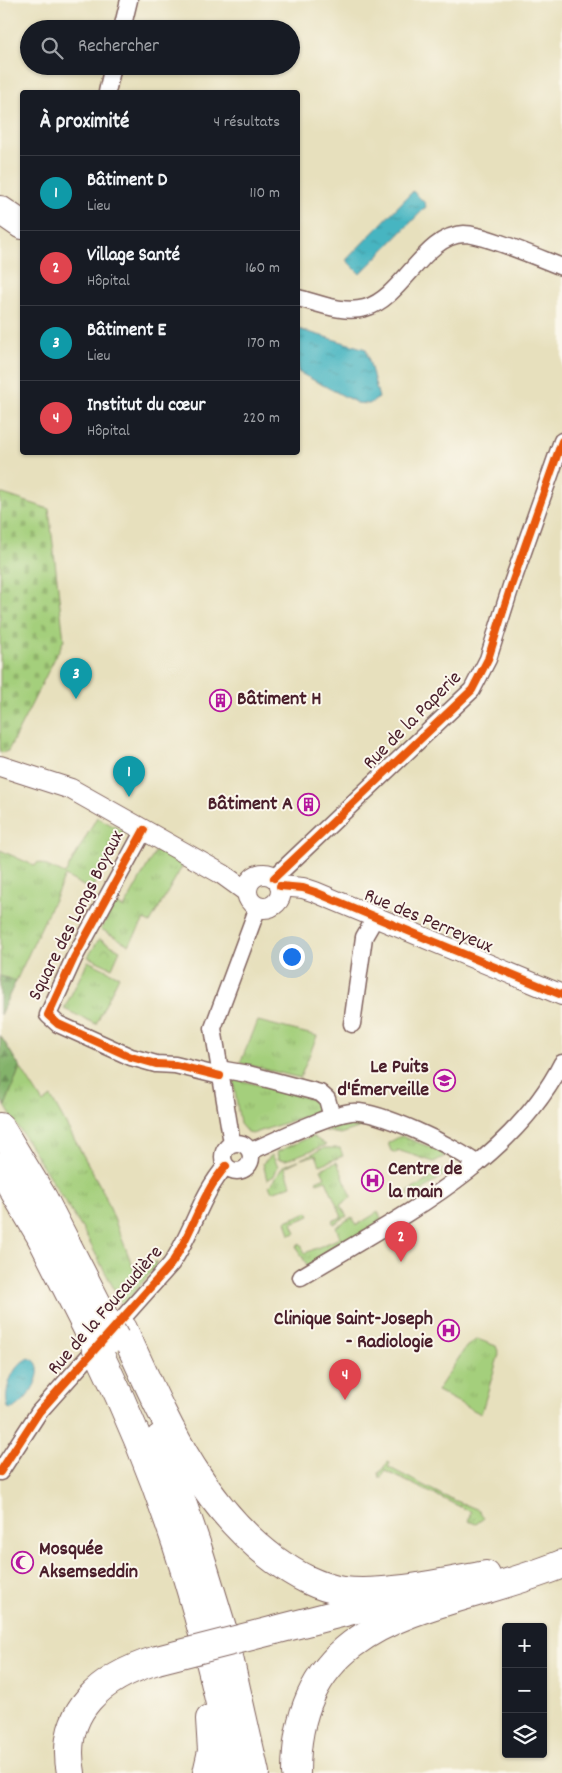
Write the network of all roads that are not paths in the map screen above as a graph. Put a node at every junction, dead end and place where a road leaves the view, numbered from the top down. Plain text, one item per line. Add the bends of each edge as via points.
1 (129, 0) edge
2 (124, 20) edge
3 (111, 75) edge
4 (107, 90) edge
5 (0, 210) edge
6 (20, 224) edge
7 (0, 229) edge
8 (20, 229) edge
9 (562, 267) edge
10 (300, 298) edge
11 (562, 441) edge
12 (0, 766) edge
13 (144, 830) junction
14 (278, 888) junction
15 (252, 893) junction
16 (375, 918) junction
17 (562, 995) edge
18 (352, 1024) dead end
19 (562, 1063) edge
20 (220, 1073) junction
21 (332, 1117) junction
22 (2, 1130) edge
23 (232, 1143) junction
24 (250, 1151) junction
25 (477, 1164) junction
26 (226, 1166) junction
27 (0, 1167) edge
28 (301, 1277) dead end
29 (109, 1333) junction
30 (143, 1453) junction
31 (0, 1472) edge
32 (562, 1549) edge
33 (562, 1557) edge
34 (562, 1564) edge
35 (486, 1575) junction
36 (276, 1634) junction
37 (158, 1664) junction
38 (71, 1773) edge
39 (86, 1773) edge
40 (208, 1773) edge
41 (234, 1773) edge
42 (255, 1773) edge
43 (296, 1773) edge

1 - 2 street
3 - 4 street
5 - 6 highway
7 - 8 highway
9 - 10 street via 477,236 462,234 442,241 382,299 366,308 346,310
11 - 14 street, Rue de la Paperie via 488,659 472,690
12 - 13 street, Rue des Perreyeux via 71,789
13 - 15 street, Rue des Perreyeux
13 - 20 street, Square des Longs Boyaux via 74,958 48,1015 58,1024 131,1057
14 - 15 street, Rue des Perreyeux via 264,875
14 - 15 street via 270,907
14 - 16 street, Rue des Perreyeux via 304,888
15 - 20 street, Rue de la Foucaudière via 214,1022
16 - 17 street, Rue des Perreyeux
16 - 18 street via 364,937
19 - 25 street via 548,1089 494,1150
20 - 21 street via 248,1074 320,1093 327,1099
20 - 23 street, Rue de la Foucaudière
21 - 24 street
21 - 25 street via 356,1111 370,1114 451,1146
22 - 29 highway via 78,1239
23 - 24 street via 244,1144
23 - 26 street, Rue de la Foucaudière via 224,1151
24 - 26 street via 251,1162 244,1169 234,1171
25 - 28 street
26 - 31 street, Rue de la Foucaudière via 210,1186 171,1264 39,1412
27 - 29 highway via 40,1235
29 - 30 highway
29 - 35 highway via 198,1479 241,1532 288,1569 323,1586 355,1591 394,1589
29 - 42 highway via 156,1429 198,1546 223,1631
30 - 40 highway via 208,1707 212,1751
30 - 41 highway via 203,1636
32 - 35 highway
33 - 36 highway via 492,1581
34 - 43 highway via 409,1612 357,1639 334,1661 311,1695 297,1741
35 - 36 highway
36 - 37 highway
37 - 38 highway via 118,1675 85,1702 70,1738
37 - 39 highway via 123,1688 95,1713 84,1738

